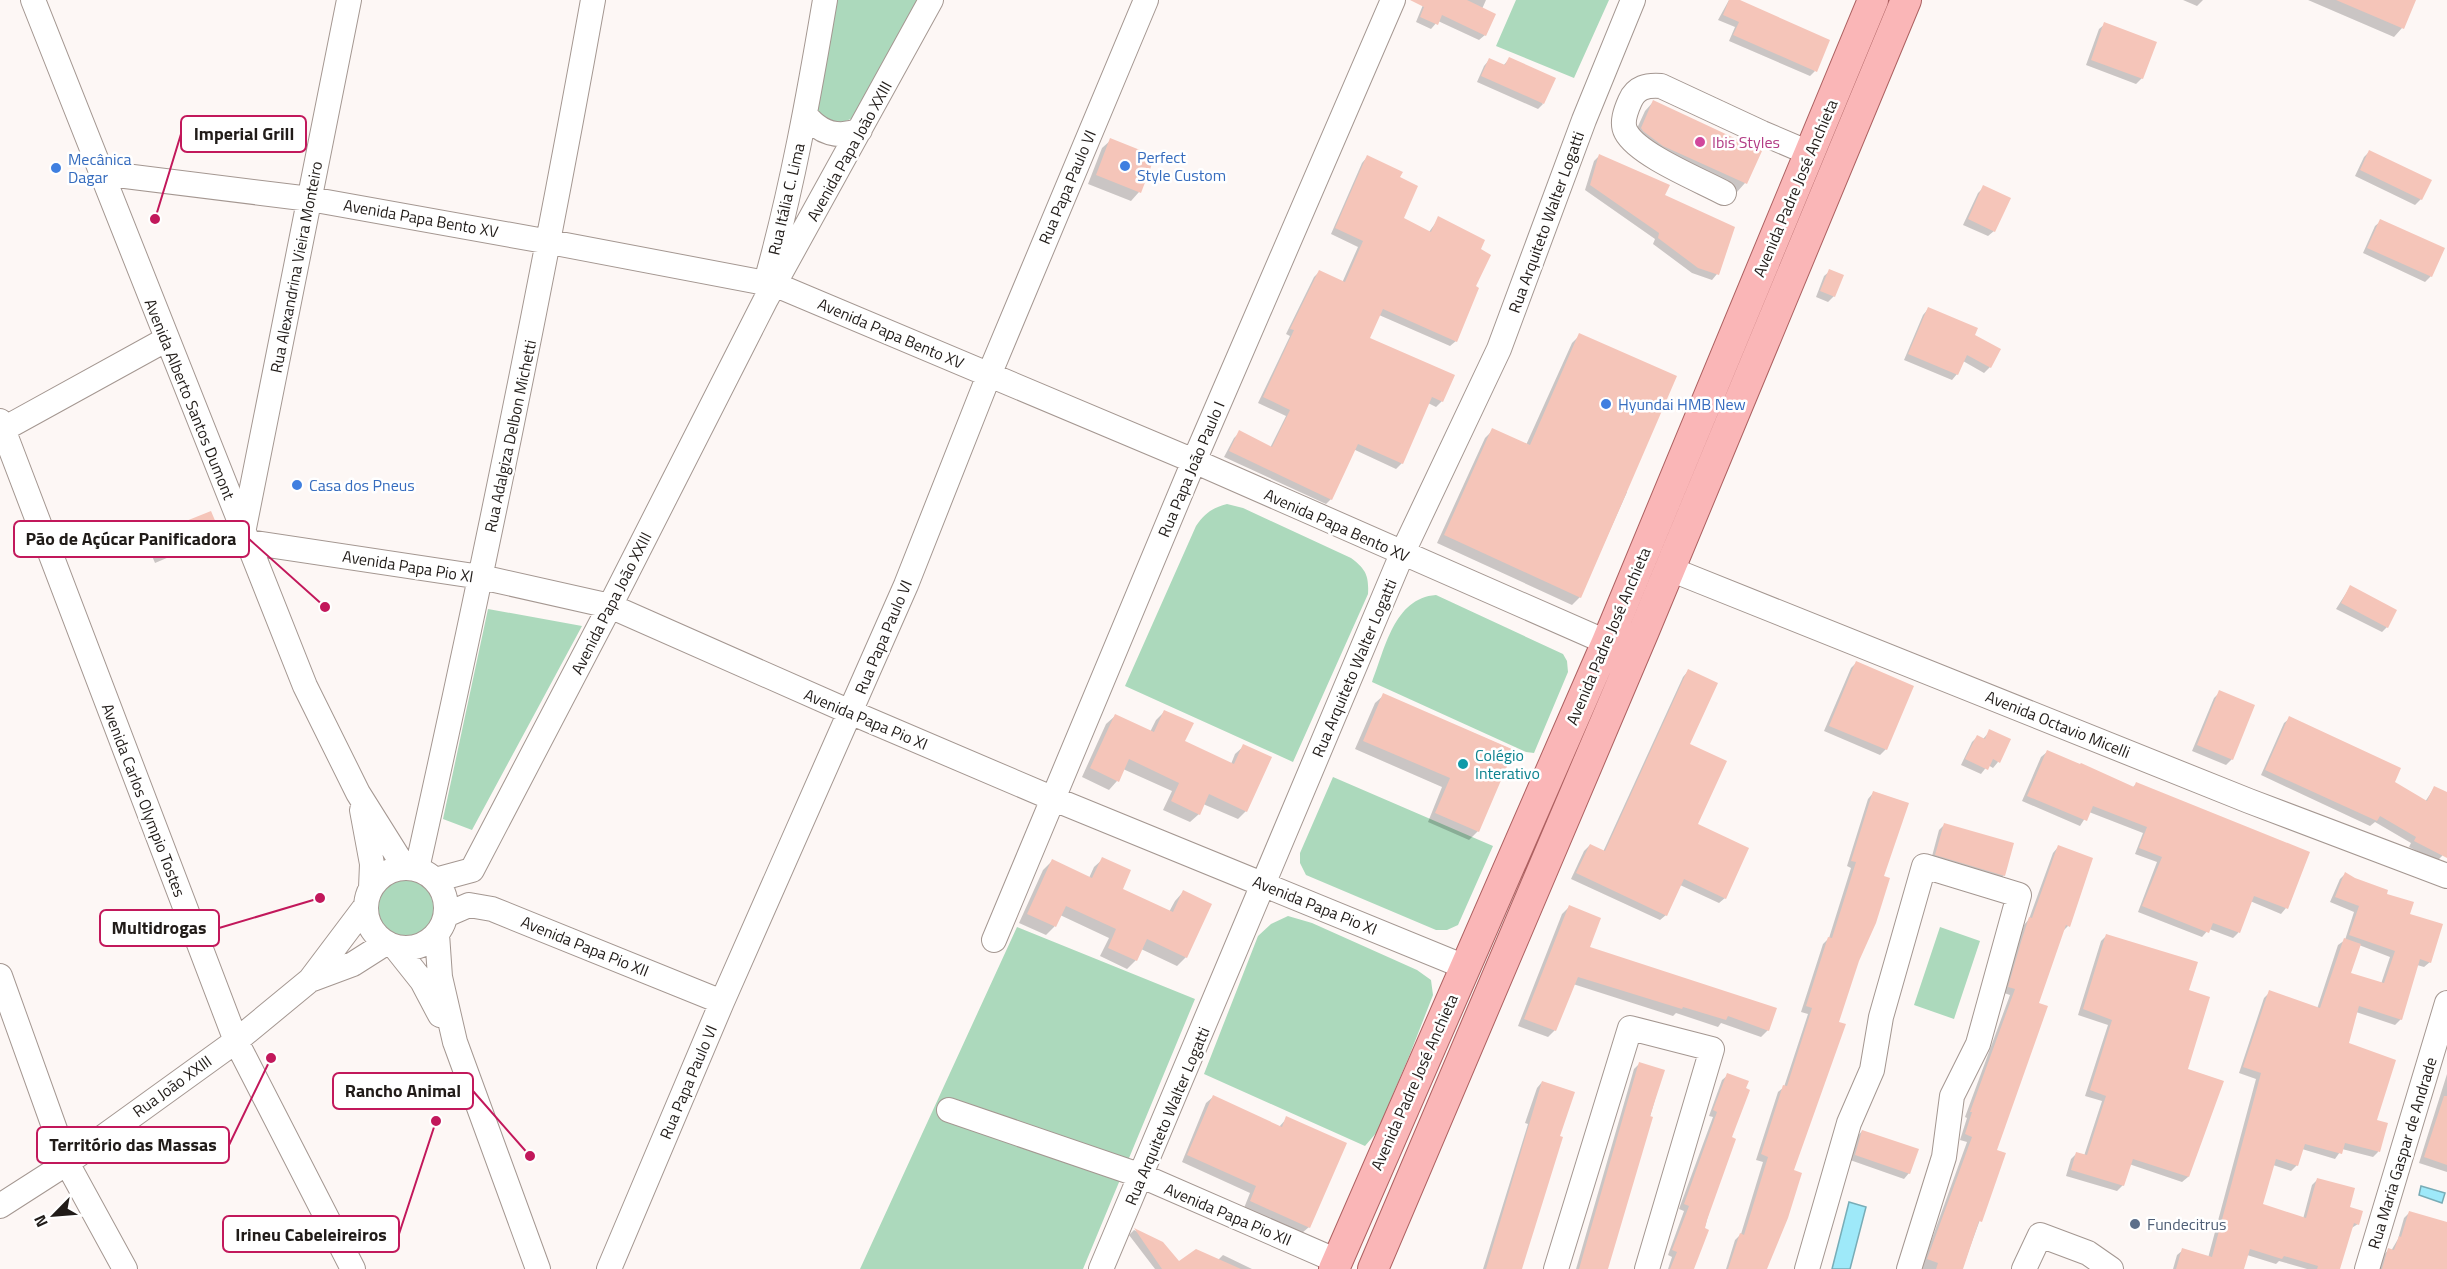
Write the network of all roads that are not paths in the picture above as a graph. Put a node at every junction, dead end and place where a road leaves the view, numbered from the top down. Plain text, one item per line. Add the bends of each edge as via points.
1 (33, 0) edge
2 (348, 0) edge
3 (593, 0) edge
4 (825, 0) edge
5 (931, 0) edge
6 (1146, 0) edge
7 (1393, 0) edge
8 (1633, 0) edge
9 (1873, 0) edge
10 (1906, 0) edge
11 (805, 114) junction
12 (860, 130) junction
13 (1809, 153) junction
14 (101, 173) junction
15 (1724, 193) dead end
16 (310, 199) junction
17 (550, 242) junction
18 (769, 290) junction
19 (166, 339) junction
20 (989, 375) junction
21 (1, 427) edge
22 (1194, 461) junction
23 (245, 537) junction
24 (1402, 554) junction
25 (1670, 569) junction
26 (481, 577) junction
27 (610, 606) junction
28 (1607, 642) junction
29 (1634, 655) junction
30 (850, 712) junction
31 (358, 792) junction
32 (1054, 799) junction
33 (419, 872) junction
34 (2447, 876) edge
35 (1264, 884) junction
36 (368, 897) junction
37 (441, 924) junction
38 (994, 940) dead end
39 (391, 945) junction
40 (1465, 967) junction
41 (0, 976) edge
42 (310, 980) junction
43 (722, 1002) junction
44 (2447, 1003) edge
45 (236, 1041) junction
46 (455, 1042) junction
47 (949, 1110) dead end
48 (67, 1163) junction
49 (1142, 1176) junction
50 (0, 1206) edge
51 (1335, 1265) edge
52 (125, 1269) edge
53 (353, 1269) edge
54 (538, 1269) edge
55 (609, 1269) edge
56 (1101, 1269) edge
57 (1373, 1269) edge
58 (1556, 1269) edge
59 (1647, 1269) edge
60 (1807, 1269) edge
61 (1909, 1269) edge
62 (2024, 1269) edge
63 (2111, 1269) edge
64 (2367, 1269) edge

1 - 14 street, Avenida Alberto Santos Dumont
2 - 16 street, Rua Alexandrina Vieira Monteiro
3 - 17 street, Rua Adalgiza Delbon Michetti
4 - 11 street, Rua Itália C. Lima
5 - 12 street, Avenida Papa João XXIII
6 - 20 street, Rua Papa Paulo VI
7 - 22 street, Rua Papa João Paulo I
8 - 24 street, Rua Arquiteto Walter Logatti via 1499,349
9 - 13 main road, Avenida Padre José Anchieta
10 - 25 main road, Avenida Padre José Anchieta
11 - 12 street via 826,132 847,134
11 - 18 street, Rua Itália C. Lima
12 - 18 street, Avenida Papa João XXIII
13 - 15 street via 1660,87 1641,87 1631,98 1623,121 1625,131 1639,148
13 - 28 main road, Avenida Padre José Anchieta
14 - 16 street, Avenida Papa Bento XV
14 - 19 street, Avenida Alberto Santos Dumont
16 - 17 street, Avenida Papa Bento XV
16 - 23 street, Rua Alexandrina Vieira Monteiro
17 - 18 street, Avenida Papa Bento XV
17 - 26 street, Rua Adalgiza Delbon Michetti
18 - 20 street, Avenida Papa Bento XV
18 - 27 street, Avenida Papa João XXIII
19 - 21 street
19 - 23 street, Avenida Alberto Santos Dumont
20 - 22 street, Avenida Papa Bento XV
20 - 30 street, Rua Papa Paulo VI via 906,585
21 - 45 street, Avenida Carlos Olympio Tostes
22 - 24 street, Avenida Papa Bento XV
22 - 32 street, Rua Papa João Paulo I
23 - 26 street, Avenida Papa Pio XI
23 - 31 street, Avenida Alberto Santos Dumont via 305,686
24 - 28 street, Avenida Papa Bento XV
24 - 35 street, Rua Arquiteto Walter Logatti
25 - 29 main road, Avenida Padre José Anchieta
25 - 34 street, Avenida Octavio Micelli
26 - 27 street, Avenida Papa Pio XI
26 - 33 street, Rua Adalgiza Delbon Michetti
27 - 30 street, Avenida Papa Pio XI
27 - 33 street, Avenida Papa João XXIII via 472,870
28 - 29 street, Avenida Papa Bento XV
28 - 40 main road, Avenida Padre José Anchieta
29 - 57 main road, Avenida Padre José Anchieta
30 - 32 street, Avenida Papa Pio XI
30 - 43 street, Rua Papa Paulo VI
31 - 33 street, Avenida Alberto Santos Dumont
31 - 36 street, Avenida Alberto Santos Dumont via 372,864
32 - 35 street, Avenida Papa Pio XI
32 - 38 street, Rua Papa João Paulo I
33 - 36 street via 386,874
33 - 37 street via 442,891 446,902
35 - 40 street, Avenida Papa Pio XI
35 - 49 street, Rua Arquiteto Walter Logatti
36 - 39 street via 371,928
36 - 42 street, Rua João XXIII
37 - 39 street via 418,947
37 - 43 street, Avenida Papa Pio XII via 469,905 492,909
37 - 46 street via 440,977
39 - 42 street, Rua João XXIII
39 - 46 street via 422,981
40 - 51 main road, Avenida Padre José Anchieta
41 - 48 street
42 - 45 street, Rua João XXIII
43 - 55 street, Rua Papa Paulo VI
44 - 64 street, Rua Maria Gaspar de Andrade
45 - 48 street, Rua João XXIII
45 - 53 street, Avenida Carlos Olympio Tostes
46 - 54 street
47 - 49 street, Avenida Papa Pio XII
48 - 50 street, Rua João XXIII
48 - 52 street
49 - 51 street, Avenida Papa Pio XII
49 - 56 street, Rua Arquiteto Walter Logatti
58 - 59 street via 1630,1028 1712,1049
60 - 61 street via 1849,1123 1872,1070 1881,1017 1924,866 2019,895 1978,1044 1952,1096 1944,1157
62 - 63 street via 2040,1235 2088,1252

